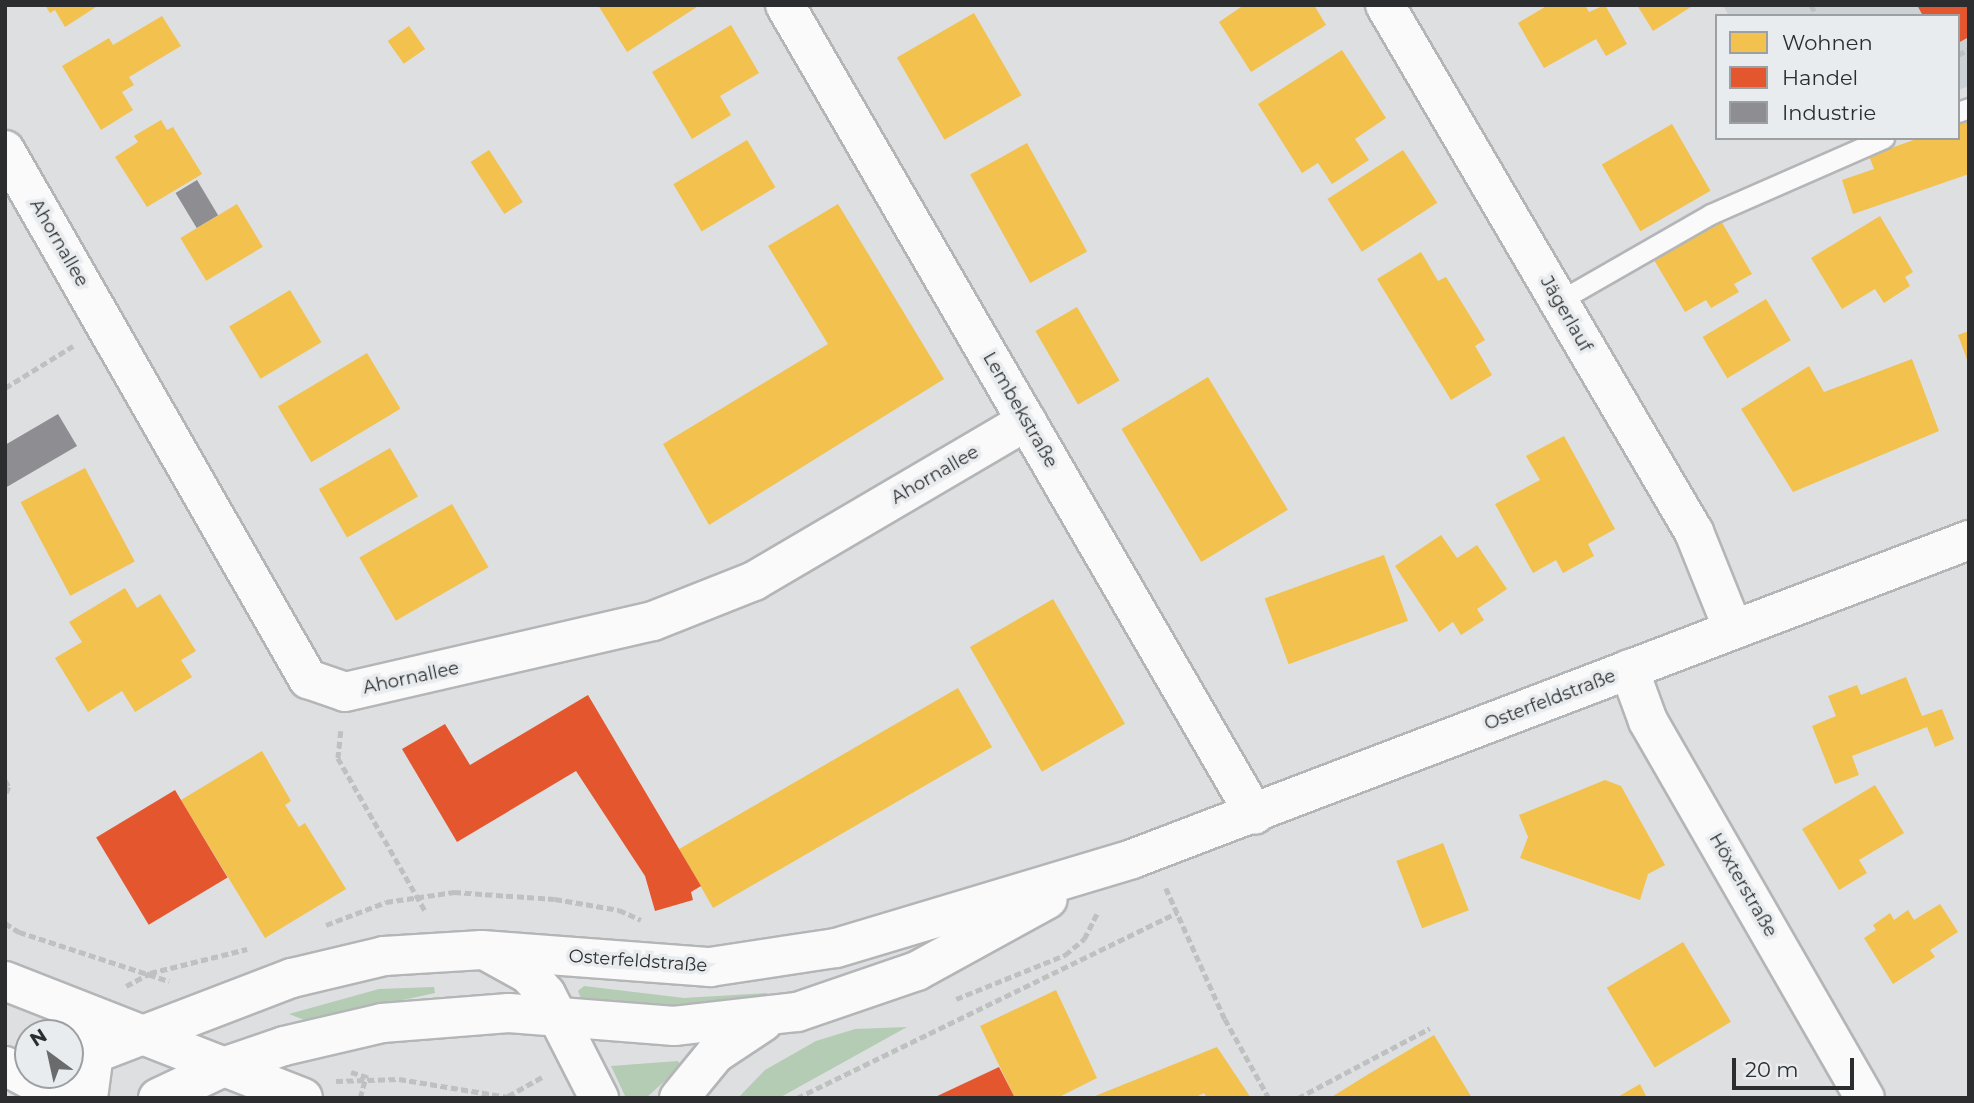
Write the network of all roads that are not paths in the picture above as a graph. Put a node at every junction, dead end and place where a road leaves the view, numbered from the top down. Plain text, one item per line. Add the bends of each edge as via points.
1 (785, 5) edge
2 (1385, 5) edge
3 (1879, 140) edge
4 (5, 150) edge
5 (1559, 301) junction
6 (1027, 421) junction
7 (1969, 540) edge
8 (1733, 629) junction
9 (1629, 669) junction
10 (1255, 815) junction
11 (1141, 856) junction
12 (465, 950) junction
13 (5, 981) edge
14 (83, 1013) junction
15 (778, 1016) junction
16 (559, 1017) junction
17 (83, 1019) edge
18 (142, 1034) junction
19 (84, 1057) edge
20 (226, 1066) junction
21 (84, 1071) edge
22 (44, 1089) edge
23 (313, 1090) edge
24 (65, 1098) edge
25 (88, 1098) edge
26 (158, 1098) edge
27 (599, 1098) edge
28 (679, 1098) edge
29 (1865, 1098) edge

1 - 6 main road, Lembekstraße
2 - 5 main road, Jägerlauf
3 - 5 lane via 1711,214
4 - 6 main road, Ahornallee via 308,679 345,692 653,621 754,581
5 - 8 main road, Jägerlauf via 1694,532
6 - 10 main road, Lembekstraße
7 - 8 main road, Osterfeldstraße
8 - 9 main road, Osterfeldstraße
9 - 10 main road, Osterfeldstraße
9 - 29 main road, Höxterstraße via 1648,721
10 - 11 main road, Osterfeldstraße
11 - 12 main road, Osterfeldstraße via 835,948 750,964 670,967
11 - 15 main road, Osterfeldstraße via 917,971 839,1000
12 - 16 main road via 528,974
12 - 18 main road, Osterfeldstraße via 339,965
13 - 14 main road
14 - 17 main road
14 - 18 main road
15 - 16 main road, Osterfeldstraße via 674,1026
15 - 28 main road via 715,1054
16 - 20 main road, Osterfeldstraße via 509,1013 382,1023 284,1046
16 - 27 main road
18 - 19 main road, Osterfeldstraße
18 - 20 main road
20 - 23 main road
20 - 26 main road, Osterfeldstraße
21 - 25 main road
22 - 24 main road

